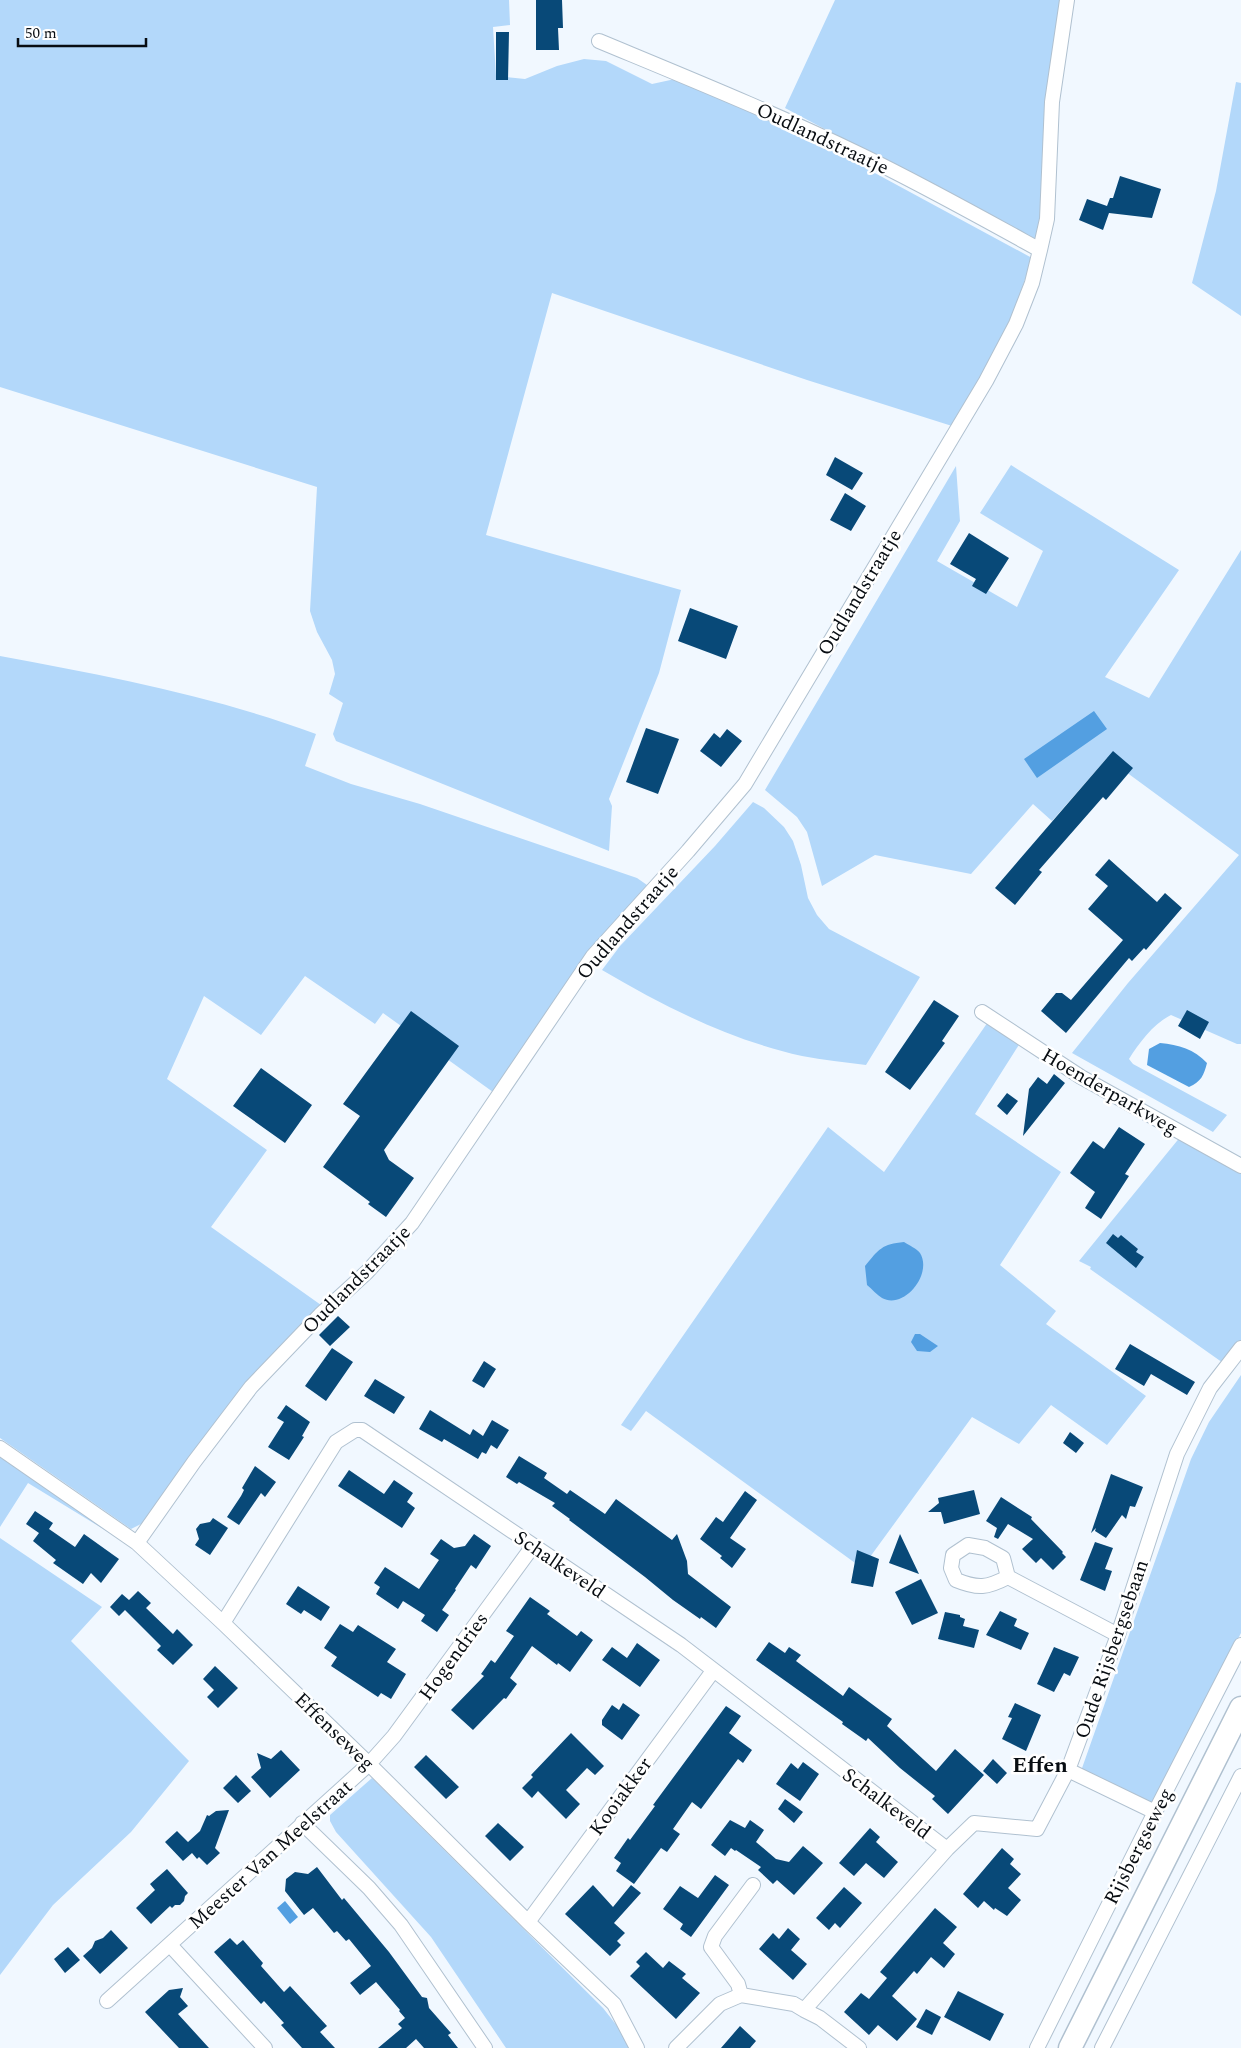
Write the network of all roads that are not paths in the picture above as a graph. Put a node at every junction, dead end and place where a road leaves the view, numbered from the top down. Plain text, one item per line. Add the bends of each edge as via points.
1 (1067, 0) edge
2 (599, 41) dead end
3 (1040, 250) junction
4 (982, 1012) dead end
5 (1241, 1166) edge
6 (1241, 1348) edge
7 (0, 1448) edge
8 (138, 1543) junction
9 (533, 1546) junction
10 (1008, 1577) dead end
11 (223, 1622) junction
12 (1118, 1635) junction
13 (1241, 1645) edge
14 (713, 1670) junction
15 (1241, 1708) edge
16 (369, 1764) junction
17 (1068, 1770) junction
18 (1241, 1776) edge
19 (1155, 1812) junction
20 (302, 1823) junction
21 (947, 1848) junction
22 (753, 1885) dead end
23 (528, 1922) junction
24 (170, 1945) junction
25 (741, 1995) junction
26 (107, 2001) dead end
27 (804, 2010) junction
28 (265, 2048) edge
29 (485, 2048) edge
30 (637, 2048) edge
31 (676, 2048) edge
32 (860, 2048) edge
33 (1037, 2048) edge
34 (1070, 2048) edge
35 (1102, 2048) edge

1 - 3 street, Oudlandstraatje via 1052,102 1047,219
2 - 3 street, Oudlandstraatje via 863,156
3 - 8 street, Oudlandstraatje via 1032,283 1016,324 986,381 745,784 593,956 412,1223 251,1387
4 - 5 street, Hoenderparkweg via 1081,1077
6 - 12 street, Oude Rijsbergsebaan via 1210,1388 1178,1454
7 - 8 street, Effenseweg
8 - 11 street, Effenseweg
9 - 11 street, Schalkeveld via 362,1430 355,1430 336,1442
9 - 14 street, Schalkeveld
9 - 16 street, Hogendries via 394,1736
10 - 12 street
11 - 16 street, Effenseweg
12 - 17 street, Oude Rijsbergsebaan
13 - 19 street, Rijsbergseweg
14 - 21 street, Schalkeveld
14 - 23 street, Kooiakker
15 - 34 main road, Rijsbergseweg
16 - 20 street, Meester Van Meelstraat
16 - 23 street, Effenseweg
17 - 19 street
17 - 21 street, Oude Rijsbergsebaan via 1037,1829 974,1823
18 - 35 street
19 - 33 street, Rijsbergseweg
20 - 24 street, Meester Van Meelstraat
20 - 29 street via 369,1888 401,1925
21 - 27 street, Oude Rijsbergsebaan
22 - 25 street via 715,1936 711,1947 738,1984
23 - 30 street, Effenseweg via 614,2004
24 - 26 street, Meester Van Meelstraat
24 - 28 street, Meester Van Meelstraat
25 - 27 street via 794,2004
25 - 31 street via 720,2004
27 - 32 street

